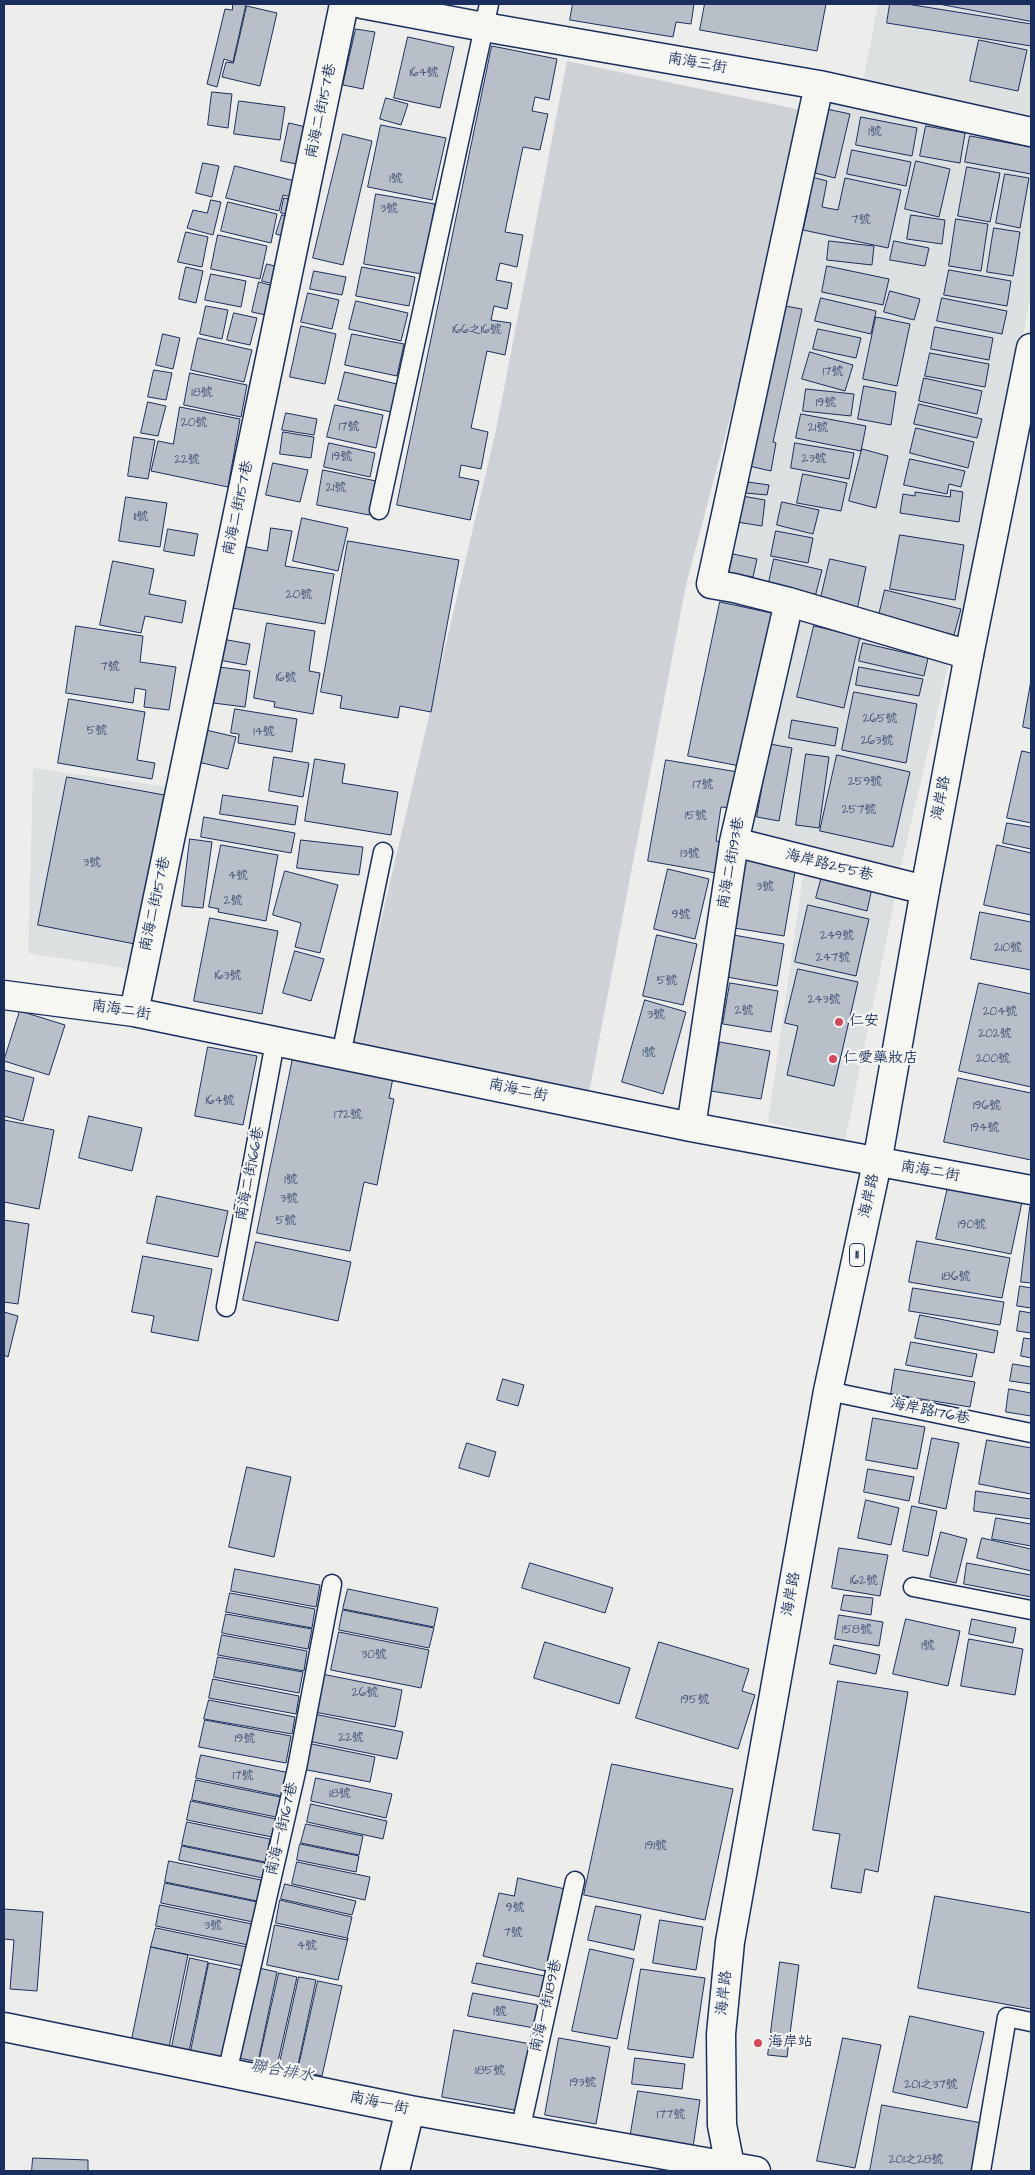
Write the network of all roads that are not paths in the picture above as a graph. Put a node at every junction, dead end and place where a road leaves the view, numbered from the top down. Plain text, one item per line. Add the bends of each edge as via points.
1 (344, 4) edge
2 (362, 4) edge
3 (486, 16) edge
4 (820, 85) junction
5 (1031, 132) edge
6 (1031, 348) edge
7 (379, 510) dead end
8 (789, 602) junction
9 (969, 655) junction
10 (734, 842) junction
11 (382, 852) dead end
12 (925, 890) junction
13 (4, 995) edge
14 (134, 1012) junction
15 (275, 1042) junction
16 (341, 1055) junction
17 (691, 1127) junction
18 (877, 1163) junction
19 (1031, 1190) edge
20 (226, 1307) dead end
21 (828, 1391) junction
22 (1031, 1433) edge
23 (332, 1584) dead end
24 (913, 1587) dead end
25 (1031, 1610) edge
26 (576, 1882) dead end
27 (1031, 2022) edge
28 (4, 2026) edge
29 (227, 2073) junction
30 (410, 2110) junction
31 (520, 2131) junction
32 (739, 2170) edge
33 (396, 2171) edge
34 (981, 2171) edge

1 - 14 street, 南海二街157巷
2 - 3 street, 南海三街
3 - 4 street, 南海三街
3 - 7 lane
4 - 5 street, 南海三街
4 - 8 street via 711,584
6 - 9 street, 海岸路 / 11
8 - 9 street
8 - 10 street, 南海二街193巷
9 - 12 street, 海岸路 / 11
10 - 12 street, 海岸路255巷
10 - 17 street, 南海二街193巷
11 - 16 lane
12 - 18 street, 海岸路 / 11
13 - 14 street, 南海二街
14 - 15 street, 南海二街
15 - 16 street, 南海二街
15 - 20 lane, 南海二街166巷
16 - 17 street, 南海二街
17 - 18 street, 南海二街
18 - 19 street, 南海二街
18 - 21 street, 海岸路 / 11
21 - 22 lane, 海岸路176巷
21 - 32 street, 海岸路 / 11 via 730,1942 721,2034 722,2125
23 - 29 lane, 南海一街167巷 via 297,1768
24 - 25 lane
26 - 31 lane, 南海一街189巷
27 - 34 lane via 1007,2017
28 - 29 street, 南海一街
29 - 30 street, 南海一街
30 - 31 street, 南海一街
30 - 33 street
31 - 32 street, 南海一街

